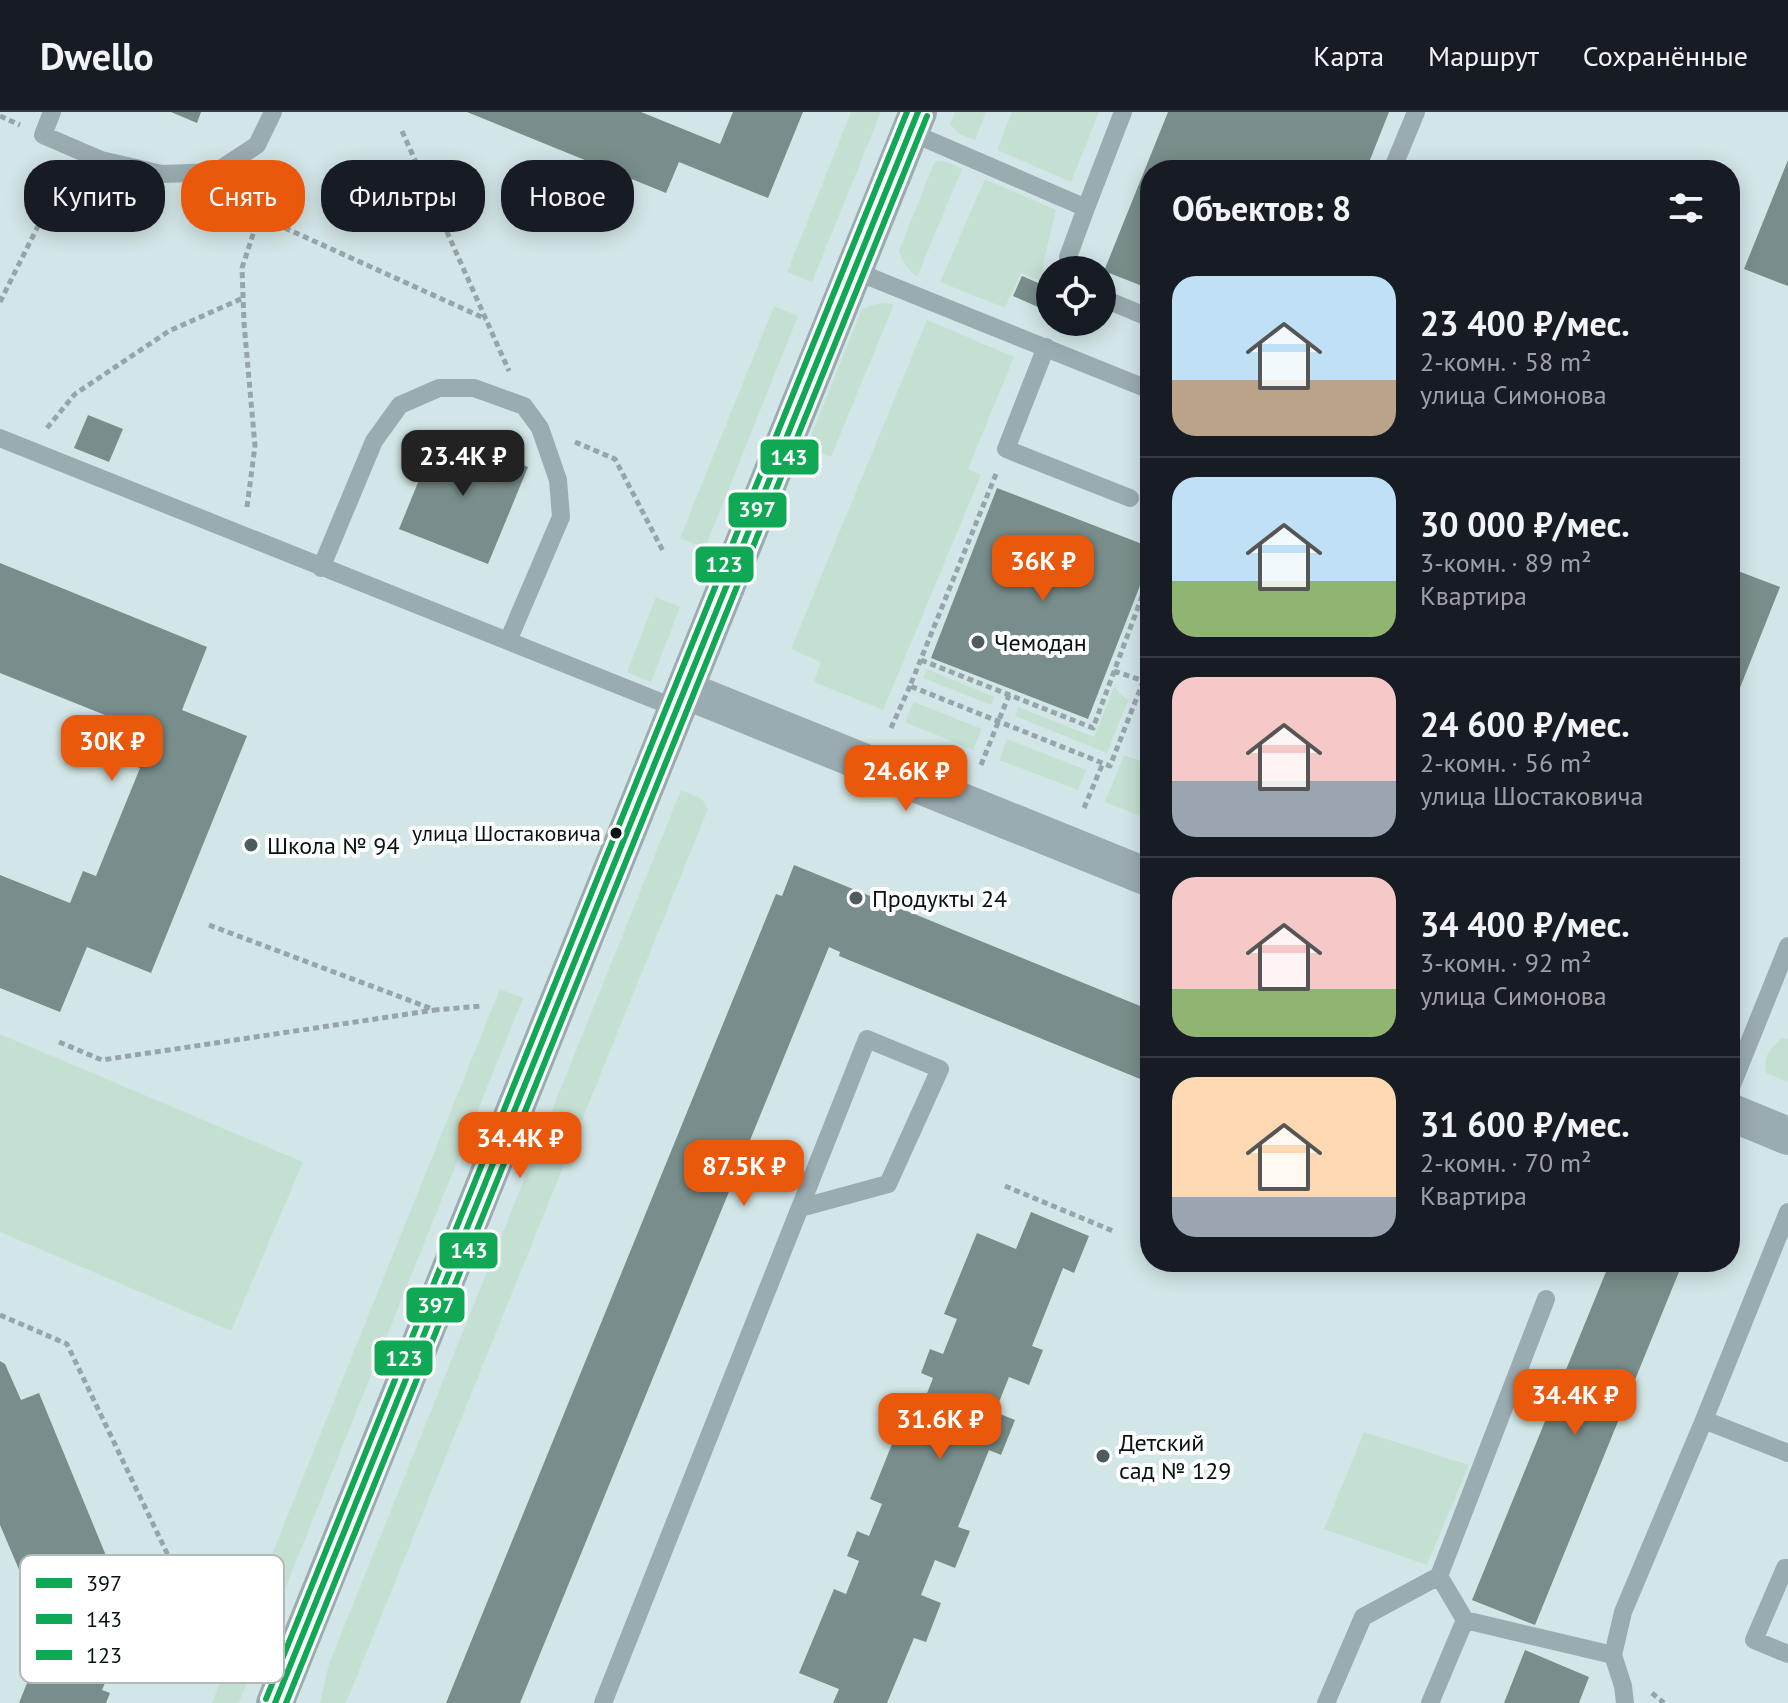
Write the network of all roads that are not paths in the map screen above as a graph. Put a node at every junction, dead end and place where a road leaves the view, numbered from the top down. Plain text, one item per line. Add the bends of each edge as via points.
1 (52, 112) edge
2 (273, 112) edge
3 (1123, 112) edge
4 (1416, 112) edge
5 (914, 122) edge
6 (1396, 160) edge
7 (1086, 208) junction
8 (1068, 256) edge
9 (855, 271) junction
10 (1116, 304) edge
11 (1140, 314) edge
12 (1046, 347) junction
13 (1140, 386) edge
14 (0, 438) edge
15 (1130, 498) dead end
16 (321, 568) junction
17 (508, 641) junction
18 (681, 699) junction
19 (1140, 874) edge
20 (1788, 946) edge
21 (1740, 1065) edge
22 (1740, 1116) edge
23 (1788, 1136) edge
24 (800, 1208) junction
25 (1788, 1212) edge
26 (1546, 1299) dead end
27 (1704, 1420) junction
28 (1788, 1453) edge
29 (1788, 1568) edge
30 (1439, 1576) junction
31 (1465, 1620) junction
32 (1788, 1654) edge
33 (1613, 1655) junction
34 (284, 1681) edge
35 (283, 1683) edge
36 (275, 1703) edge
37 (603, 1703) edge
38 (1326, 1703) edge
39 (1430, 1703) edge
40 (1625, 1703) edge

1 - 2 lane via 43,135 101,160 162,174 216,172 257,145
3 - 7 lane
4 - 6 lane
5 - 7 lane
5 - 9 street
7 - 8 lane
9 - 12 lane
9 - 18 street
10 - 11 lane
12 - 13 lane
12 - 15 lane via 1006,449
14 - 16 lane
16 - 17 lane
16 - 17 lane via 374,441 400,405 439,388 474,388 524,406 540,428 558,480 561,517
17 - 18 lane
18 - 19 street
18 - 34 street
20 - 21 lane
22 - 23 street
24 - 24 lane via 867,1039 940,1069 888,1184
24 - 37 lane
25 - 27 lane
26 - 30 lane
27 - 28 lane
27 - 33 lane via 1623,1612
29 - 32 lane via 1754,1640
30 - 31 lane
30 - 38 lane via 1363,1617
31 - 33 lane
31 - 39 lane
33 - 40 lane
35 - 36 street

